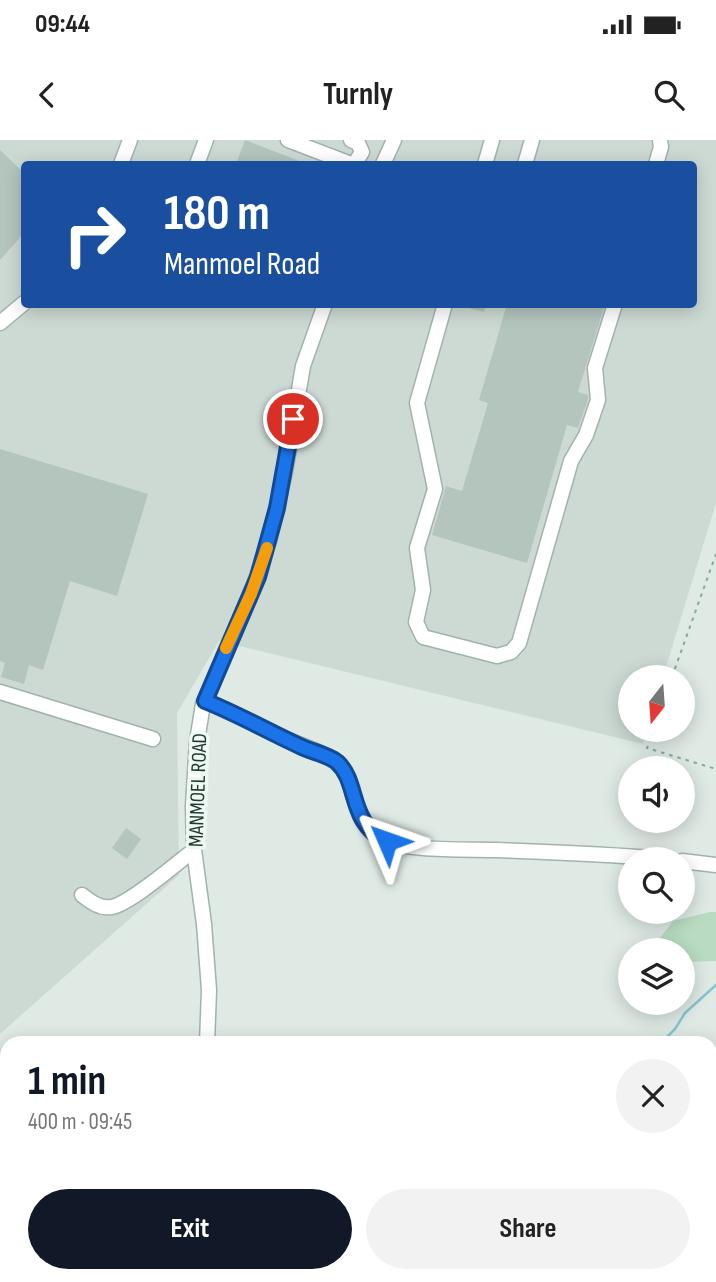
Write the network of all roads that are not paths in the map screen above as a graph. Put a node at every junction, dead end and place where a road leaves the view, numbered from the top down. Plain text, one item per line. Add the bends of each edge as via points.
1 (130, 140) edge
2 (206, 140) edge
3 (288, 140) edge
4 (351, 140) edge
5 (394, 140) edge
6 (492, 140) edge
7 (531, 140) edge
8 (660, 140) edge
9 (122, 161) edge
10 (198, 161) edge
11 (343, 161) edge
12 (356, 161) edge
13 (384, 161) edge
14 (486, 161) edge
15 (526, 161) edge
16 (657, 161) edge
17 (21, 306) edge
18 (324, 308) edge
19 (444, 308) edge
20 (614, 308) edge
21 (0, 323) edge
22 (0, 692) edge
23 (205, 701) junction
24 (153, 740) dead end
25 (194, 850) junction
26 (618, 855) edge
27 (695, 862) edge
28 (716, 864) edge
29 (82, 895) dead end
30 (207, 1036) edge

1 - 9 street
2 - 10 street
3 - 11 street
4 - 12 street via 362,152
5 - 13 street
6 - 14 street
7 - 15 street
8 - 16 street
17 - 21 street
18 - 23 street, MANMOEL ROAD via 303,366 269,541
19 - 20 street via 416,404 435,488 417,548 423,590 416,622 422,637 497,656 511,652 519,643 570,461 586,435 598,400 595,368
22 - 24 street
23 - 25 street, MANMOEL ROAD via 192,806
23 - 26 street via 335,760 345,772 358,812 376,836 387,841 425,847
25 - 29 street via 113,907 93,904
25 - 30 street, MANMOEL ROAD via 209,990
27 - 28 street

